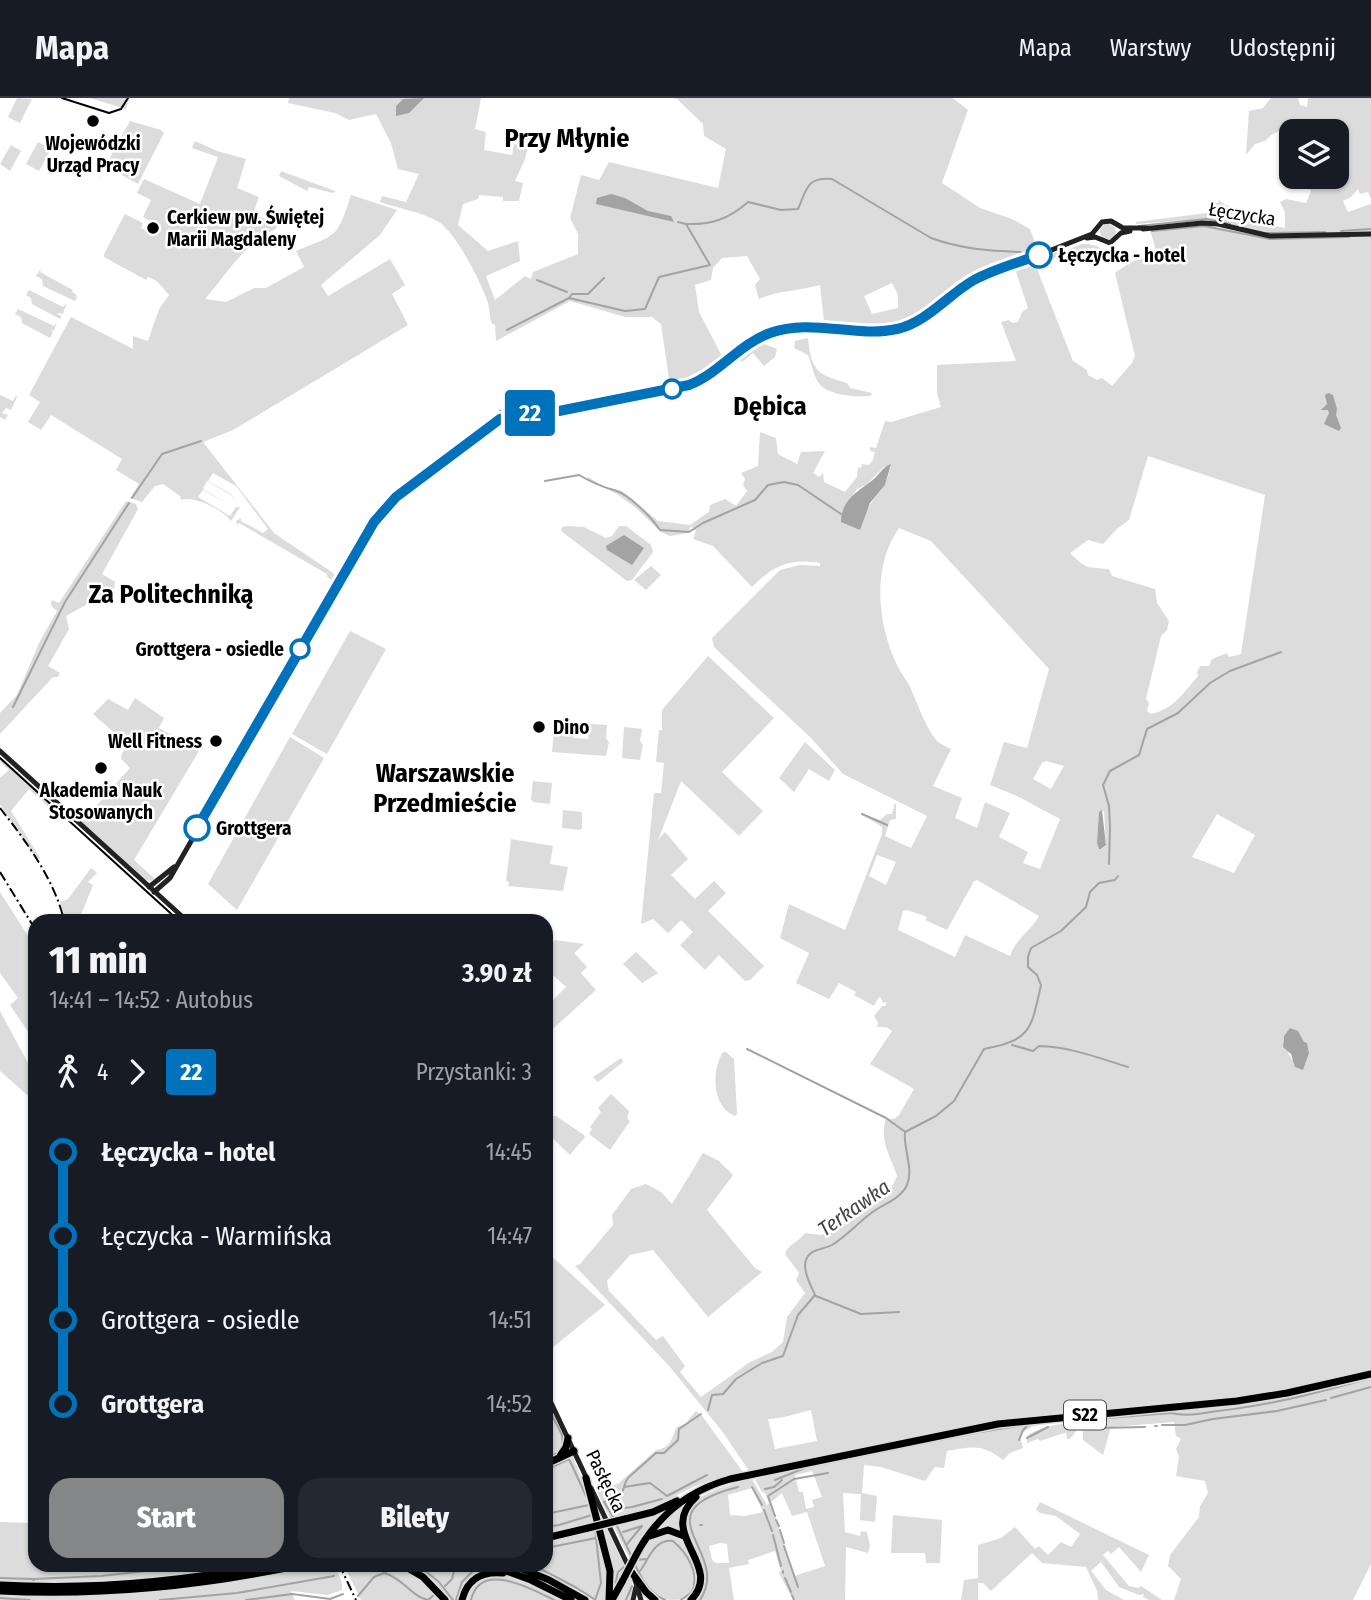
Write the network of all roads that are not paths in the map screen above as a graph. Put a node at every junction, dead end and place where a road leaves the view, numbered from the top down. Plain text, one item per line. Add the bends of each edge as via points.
1 (1146, 228) junction
2 (1371, 234) edge
3 (1073, 241) junction
4 (516, 402) junction
5 (506, 406) junction
6 (577, 406) junction
7 (518, 413) junction
8 (510, 415) junction
9 (461, 446) junction
10 (0, 751) edge
11 (176, 864) junction
12 (149, 887) junction
13 (154, 892) junction
14 (179, 914) edge
15 (1371, 1374) edge
16 (553, 1407) edge
17 (568, 1438) junction
18 (574, 1451) junction
19 (557, 1458) junction
20 (553, 1460) edge
21 (586, 1478) junction
22 (704, 1489) junction
23 (691, 1496) junction
24 (553, 1536) edge
25 (684, 1536) junction
26 (644, 1541) junction
27 (630, 1570) junction
28 (224, 1572) edge
29 (264, 1572) edge
30 (415, 1572) edge
31 (509, 1572) edge
32 (530, 1572) edge
33 (531, 1580) junction
34 (636, 1584) junction
35 (0, 1585) edge
36 (0, 1591) edge
37 (445, 1600) edge
38 (462, 1600) edge
39 (571, 1600) edge
40 (584, 1600) edge
41 (611, 1600) edge
42 (633, 1600) edge
43 (641, 1600) edge
44 (655, 1600) edge
45 (691, 1600) edge

1 - 2 main road, Łęczycka via 1202,223 1270,236
1 - 3 main road, Łęczycka via 1121,233 1110,243 1095,237
1 - 3 main road, Łęczycka via 1123,228 1105,221 1094,233
3 - 6 main road, Łęczycka via 973,281 902,328 799,326 781,330 748,343 694,383
4 - 5 main road, Łęczycka
4 - 6 main road, Łęczycka
4 - 7 main road
5 - 8 main road
5 - 9 main road
6 - 7 main road, Łęczycka
7 - 8 main road, Łęczycka
8 - 9 main road, Łęczycka
9 - 11 main road via 396,497 374,522
10 - 12 main road
11 - 12 main road
11 - 13 main road via 168,881
12 - 13 main road
13 - 14 main road
15 - 22 highway, S22 via 1237,1401 998,1424 760,1473
16 - 17 main road, Pasłęcka
17 - 18 main road, Pasłęcka
17 - 19 highway
18 - 19 highway
18 - 21 main road, Pasłęcka
19 - 20 highway
21 - 27 main road, Pasłęcka
21 - 41 highway via 610,1571
22 - 23 highway, S22
22 - 25 highway via 684,1510
23 - 24 highway, S22, bridge via 653,1512
23 - 26 highway, S22 via 665,1515
25 - 26 highway via 666,1530
25 - 45 highway via 701,1573 699,1589
26 - 41 highway, S22, bridge
27 - 34 main road, Pasłęcka
27 - 44 highway
28 - 35 highway via 141,1583
29 - 36 highway via 99,1592
30 - 37 highway
31 - 33 highway
32 - 40 highway
33 - 38 highway via 498,1572 483,1574 470,1583
33 - 39 highway
34 - 42 main road
34 - 43 main road, Pasłęcka

